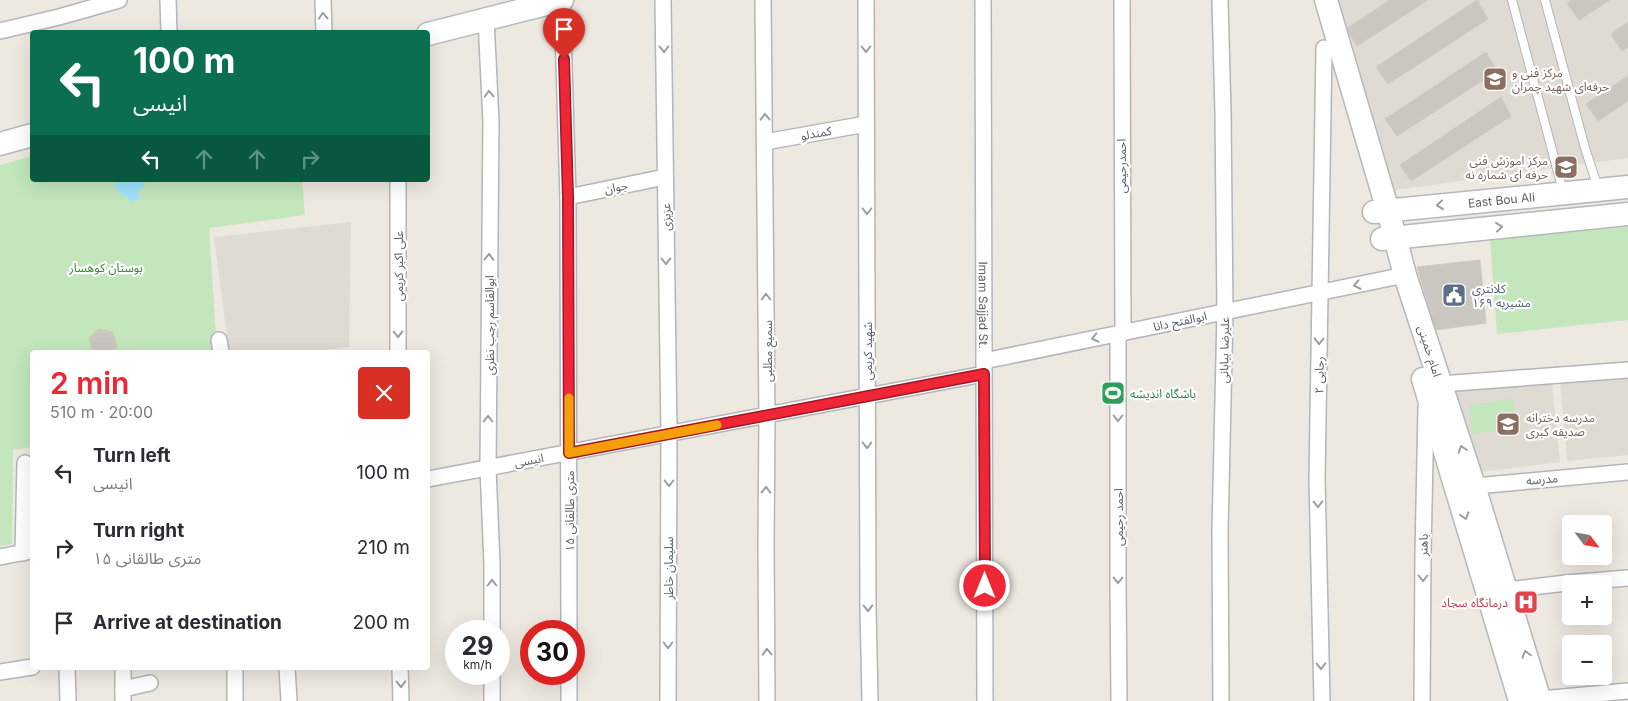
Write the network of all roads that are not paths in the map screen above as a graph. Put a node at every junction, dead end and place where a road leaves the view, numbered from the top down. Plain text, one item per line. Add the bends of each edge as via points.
1 (119, 0) edge
2 (168, 0) edge
3 (323, 0) edge
4 (562, 0) edge
5 (663, 0) edge
6 (764, 0) edge
7 (866, 0) edge
8 (983, 0) edge
9 (1122, 0) edge
10 (1220, 0) edge
11 (1310, 0) edge
12 (1326, 0) edge
13 (1512, 0) edge
14 (1545, 0) edge
15 (486, 19) junction
16 (169, 30) edge
17 (324, 30) edge
18 (0, 31) edge
19 (430, 33) edge
20 (1324, 48) junction
21 (866, 124) junction
22 (30, 136) edge
23 (765, 142) junction
24 (0, 144) edge
25 (665, 177) junction
26 (398, 182) edge
27 (1628, 187) edge
28 (1598, 190) junction
29 (1564, 193) junction
30 (568, 197) junction
31 (1381, 211) junction
32 (1628, 214) edge
33 (1388, 238) junction
34 (1399, 276) junction
35 (1320, 293) junction
36 (1225, 312) junction
37 (1120, 333) junction
38 (398, 350) edge
39 (984, 368) junction
40 (1628, 370) edge
41 (1434, 387) junction
42 (867, 397) junction
43 (767, 416) junction
44 (669, 434) junction
45 (569, 453) junction
46 (25, 463) dead end
47 (488, 468) junction
48 (1628, 472) edge
49 (430, 479) edge
50 (1465, 487) junction
51 (28, 552) edge
52 (0, 557) edge
53 (1628, 578) edge
54 (1497, 591) junction
55 (492, 620) edge
56 (570, 620) edge
57 (30, 667) edge
58 (67, 670) edge
59 (123, 670) edge
60 (235, 670) edge
61 (287, 670) edge
62 (400, 670) edge
63 (0, 672) edge
64 (150, 683) dead end
65 (492, 685) edge
66 (570, 685) edge
67 (1628, 691) edge
68 (123, 695) edge
69 (68, 701) edge
70 (235, 701) edge
71 (289, 701) edge
72 (401, 701) edge
73 (492, 701) edge
74 (569, 701) edge
75 (668, 701) edge
76 (767, 701) edge
77 (870, 701) edge
78 (985, 701) edge
79 (1119, 701) edge
80 (1221, 701) edge
81 (1322, 701) edge
82 (1422, 701) edge
83 (1528, 701) edge

1 - 18 street
2 - 16 street
17 -> 3 street
4 - 15 main road
4 - 30 street, ۱۵ متری طالقانی
5 -> 25 street, عزیزی
23 -> 6 street, سمیع مطلبی
7 -> 21 street, شهید کریمی
8 - 39 street, Imam Sajjad St.
9 - 37 street, احمدرحیمی
10 - 36 street, علیرضا بیابانی
11 - 20 main road, امام خمینی
12 - 31 main road, امام خمینی
13 - 29 lane
14 - 28 lane
15 - 19 main road
47 -> 15 street, ابوالقاسم رجب نظری via 491,122
20 - 31 main road, امام خمینی
20 - 35 street, رجایی ۲
21 - 23 street, کمندلو
21 -> 42 street, شهید کریمی
22 - 24 main road
43 -> 23 street, سمیع مطلبی
25 - 30 street, جوان
25 -> 44 street, عزیزی
26 -> 38 street, علی اکبر کریمی
27 - 28 main road, East Bou Ali
28 - 29 main road, East Bou Ali
29 -> 31 main road, East Bou Ali
30 - 45 street, ۱۵ متری طالقانی
31 - 33 main road, امام خمینی
33 -> 32 main road
33 - 34 main road, امام خمینی
34 -> 35 street, ابوالفتح دانا
34 - 41 main road, امام خمینی
35 - 36 street, ابوالفتح دانا
35 -> 81 street, رجایی ۲ via 1317,479
36 - 37 street, ابوالفتح دانا
36 - 80 street, علیرضا بیابانی via 1220,530
37 -> 39 street, ابوالفتح دانا
37 -> 79 street, احمد رحیمی
39 - 42 street, انیسی
39 - 78 street, Imam Sajjad St.
40 - 41 street
41 - 50 main road, امام خمینی
41 -> 82 street, باهنر via 1423,554
42 - 43 street, انیسی
42 -> 77 street, شهید کریمی
43 - 44 street, انیسی
76 -> 43 street, سمیع مطلبی
44 - 45 street, انیسی
44 -> 75 street, سلیمان خاطر
45 - 47 street, انیسی
45 - 56 street, ۱۵ متری طالقانی
46 - 51 street
47 - 49 street, انیسی
55 -> 47 street, ابوالقاسم رجب نظری
48 - 50 street, مدرسه
50 - 54 main road, امام خمینی
51 - 52 street
53 - 54 street
54 - 83 main road, امام خمینی
57 - 63 street
58 - 69 street
59 - 68 street
60 - 70 street
61 - 71 street
62 -> 72 street
64 - 68 street
65 - 73 street
66 - 74 street
67 - 83 street

